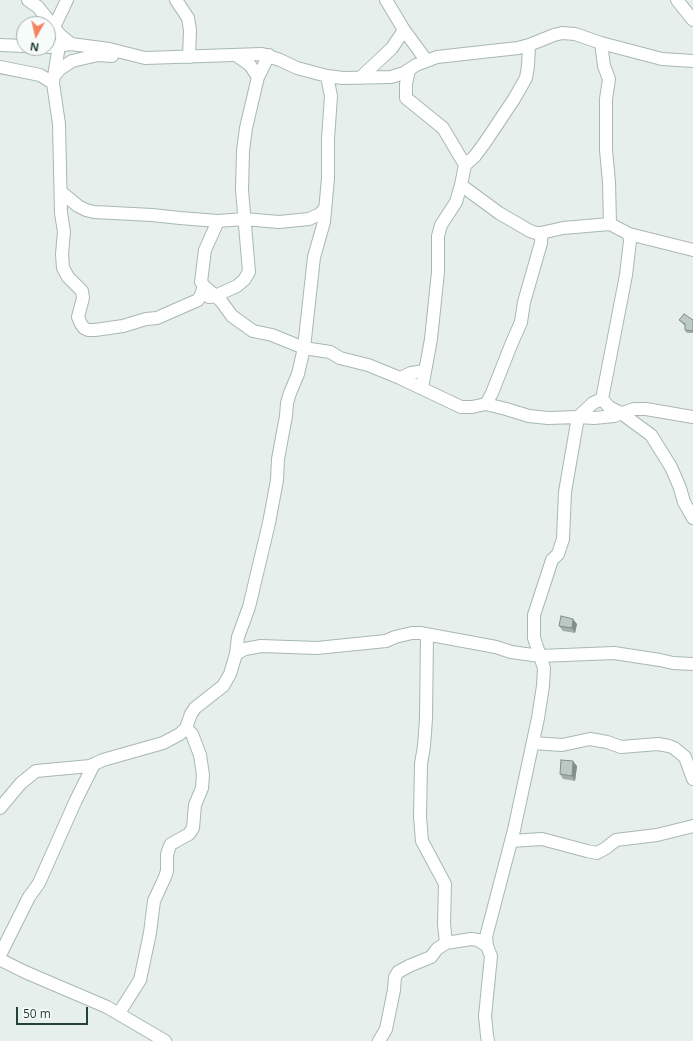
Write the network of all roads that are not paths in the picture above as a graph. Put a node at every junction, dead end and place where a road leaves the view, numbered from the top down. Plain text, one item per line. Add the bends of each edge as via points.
1 (28, 0) edge
2 (67, 0) edge
3 (176, 0) edge
4 (386, 0) edge
5 (678, 0) edge
6 (44, 16) edge
7 (56, 18) edge
8 (693, 20) edge
9 (404, 30) junction
10 (601, 43) junction
11 (0, 45) edge
12 (529, 45) junction
13 (16, 46) edge
14 (59, 46) edge
15 (236, 55) junction
16 (269, 55) junction
17 (131, 56) junction
18 (189, 57) junction
19 (426, 60) junction
20 (693, 61) edge
21 (0, 67) edge
22 (409, 70) junction
23 (327, 76) junction
24 (258, 77) junction
25 (343, 78) junction
26 (360, 78) junction
27 (53, 79) junction
28 (331, 96) junction
29 (465, 165) junction
30 (461, 185) junction
31 (61, 192) junction
32 (325, 208) junction
33 (244, 219) junction
34 (218, 221) junction
35 (610, 224) junction
36 (541, 234) junction
37 (630, 234) junction
38 (693, 250) edge
39 (204, 286) junction
40 (215, 296) junction
41 (198, 300) junction
42 (304, 348) junction
43 (425, 371) junction
44 (400, 378) junction
45 (422, 388) junction
46 (602, 399) junction
47 (486, 404) junction
48 (621, 413) junction
49 (578, 417) junction
50 (693, 417) edge
51 (693, 518) edge
52 (427, 635) junction
53 (236, 654) junction
54 (540, 656) junction
55 (693, 664) edge
56 (186, 728) junction
57 (533, 743) junction
58 (94, 764) junction
59 (693, 779) edge
60 (0, 808) edge
61 (693, 826) edge
62 (511, 841) junction
63 (446, 943) junction
64 (487, 946) junction
65 (0, 955) edge
66 (0, 958) edge
67 (119, 1013) junction
68 (165, 1041) edge
69 (379, 1041) edge
70 (488, 1041) edge

1 - 6 street via 38,7
2 - 7 street
3 - 18 street via 188,18
4 - 9 street
5 - 8 street
9 - 19 street
9 - 26 street via 392,48
10 - 12 street via 575,34 562,33
10 - 20 street via 662,59
10 - 35 street via 608,79 606,150
11 - 13 street
12 - 19 street via 437,56
12 - 29 street via 526,78 521,88 475,156
14 - 17 street via 110,49
14 - 27 street
15 - 16 street
15 - 18 street
15 - 24 street via 250,65
16 - 23 street via 297,68
16 - 24 street
17 - 18 street
17 - 27 street via 98,55 72,61 60,69
19 - 22 street
21 - 27 street
22 - 26 street via 391,78
22 - 29 street via 406,98 443,128
23 - 25 street
23 - 28 street
24 - 33 street via 243,150
25 - 26 street
25 - 28 street
27 - 31 street via 59,124
28 - 32 street
29 - 30 street
30 - 36 street via 499,213 530,231
30 - 43 street via 456,202 441,225 438,236 438,272
31 - 34 street via 78,206 94,212
31 - 41 street via 64,232 62,268 82,291 83,298 78,317 84,328 95,330 157,318
32 - 33 street via 320,214 309,219 279,222
32 - 42 street via 324,222 314,257
33 - 34 street
33 - 40 street via 248,272 237,286
34 - 39 street via 205,250 201,282
35 - 36 street via 556,229
35 - 37 street
36 - 47 street via 541,244 524,302 521,322
37 - 38 street
37 - 46 street via 626,275
39 - 40 street
39 - 41 street
40 - 41 street
40 - 42 street via 232,316 253,331 272,335
42 - 44 street via 330,352 340,358 368,365
42 - 53 street via 287,403 269,523
43 - 44 street
43 - 45 street
44 - 45 street
45 - 47 street via 461,408
46 - 48 street via 609,407
46 - 49 street via 593,403
47 - 49 street via 538,418
48 - 49 street via 594,418
48 - 50 street via 646,409
48 - 51 street via 651,434 671,466 684,502
49 - 54 street via 565,492 563,539 558,554 552,560 534,615 534,638
52 - 53 street via 412,633 386,641 317,648 261,646 245,649
52 - 54 street
52 - 63 street via 420,817 422,841 445,884
53 - 56 street via 226,682 195,708
54 - 55 street via 614,653 673,664
54 - 57 street via 544,668 543,686
56 - 58 street via 163,743
56 - 67 street via 192,734 200,755 203,775 202,788 195,805 193,828 189,834 171,844 169,848 167,871 154,901 140,980
57 - 59 street via 562,745 590,739 621,747 658,744 669,746 685,757
57 - 62 street
58 - 60 street via 36,771 21,783
58 - 65 street via 39,883 29,897
61 - 62 street via 657,835 616,840 597,852 542,839
62 - 64 street via 486,937
63 - 64 street via 475,939
63 - 69 street via 431,957 403,969 396,975 389,1018
64 - 70 street via 491,956 485,1016
66 - 67 street via 25,972
67 - 68 street

